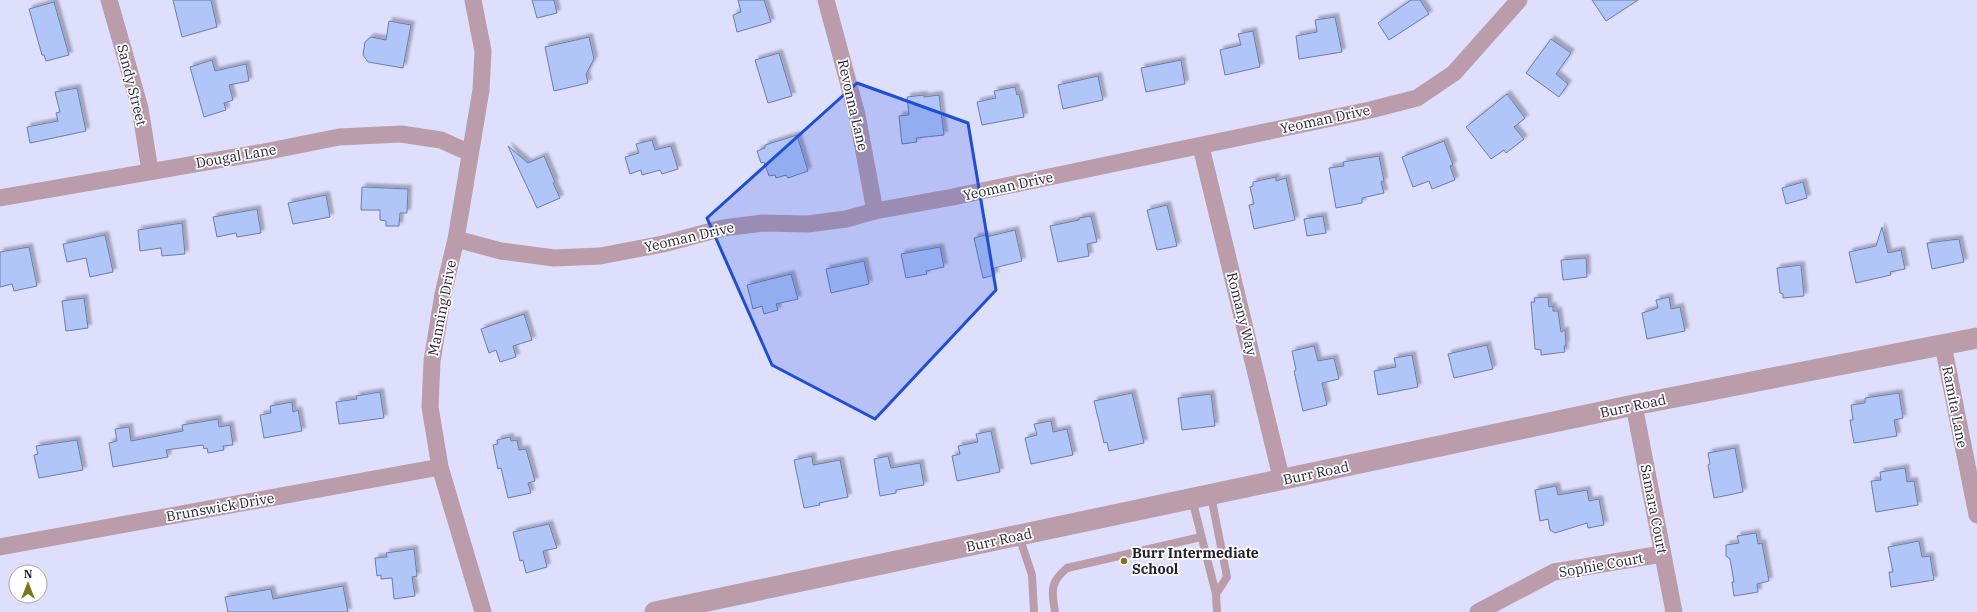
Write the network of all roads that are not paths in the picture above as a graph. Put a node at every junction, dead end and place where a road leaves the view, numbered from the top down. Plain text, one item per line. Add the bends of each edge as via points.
1 (109, 0) edge
2 (474, 0) edge
3 (826, 0) edge
4 (1519, 0) edge
5 (1201, 146) junction
6 (470, 153) junction
7 (150, 171) junction
8 (0, 198) edge
9 (875, 211) junction
10 (456, 239) junction
11 (1977, 338) edge
12 (1943, 346) junction
13 (1634, 405) junction
14 (440, 467) junction
15 (1282, 481) junction
16 (1202, 498) junction
17 (1977, 515) edge
18 (1019, 536) junction
19 (1201, 537) junction
20 (0, 547) edge
21 (1662, 554) junction
22 (1216, 594) junction
23 (676, 610) edge
24 (483, 612) edge
25 (655, 612) edge
26 (1034, 612) edge
27 (1056, 612) edge
28 (1217, 612) edge
29 (1478, 612) edge
30 (1674, 612) edge

1 - 7 street, Sandy Street via 140,108
2 - 6 street, Manning Drive via 483,51 481,90
3 - 9 street, Revonna Lane via 857,115
4 - 5 street, Yeoman Drive via 1454,73 1417,98
5 - 9 street, Yeoman Drive
5 - 15 street, Romany Way
6 - 7 street, Dougal Lane via 441,140 401,134 338,137
6 - 10 street, Manning Drive
7 - 8 street, Dougal Lane
9 - 10 street, Yeoman Drive via 846,220 808,224 763,222 723,228 663,244 600,256 554,258 501,251
10 - 14 street, Manning Drive via 443,294 432,361 430,407
11 - 12 street, Burr Road
12 - 13 street, Burr Road
12 - 17 street, Ramita Lane
13 - 15 street, Burr Road
13 - 21 street, Samara Court
14 - 20 street, Brunswick Drive
14 - 24 street, Manning Drive
15 - 16 street, Burr Road
16 - 18 street, Burr Road
16 - 19 lane
16 - 22 lane via 1227,578
18 - 23 street, Burr Road
18 - 26 lane via 1032,575
19 - 22 lane
19 - 27 lane via 1066,568 1054,582 1052,590
21 - 29 street, Sophie Court via 1554,572
21 - 30 street, Samara Court
22 - 28 lane
23 - 25 street, Burr Road

